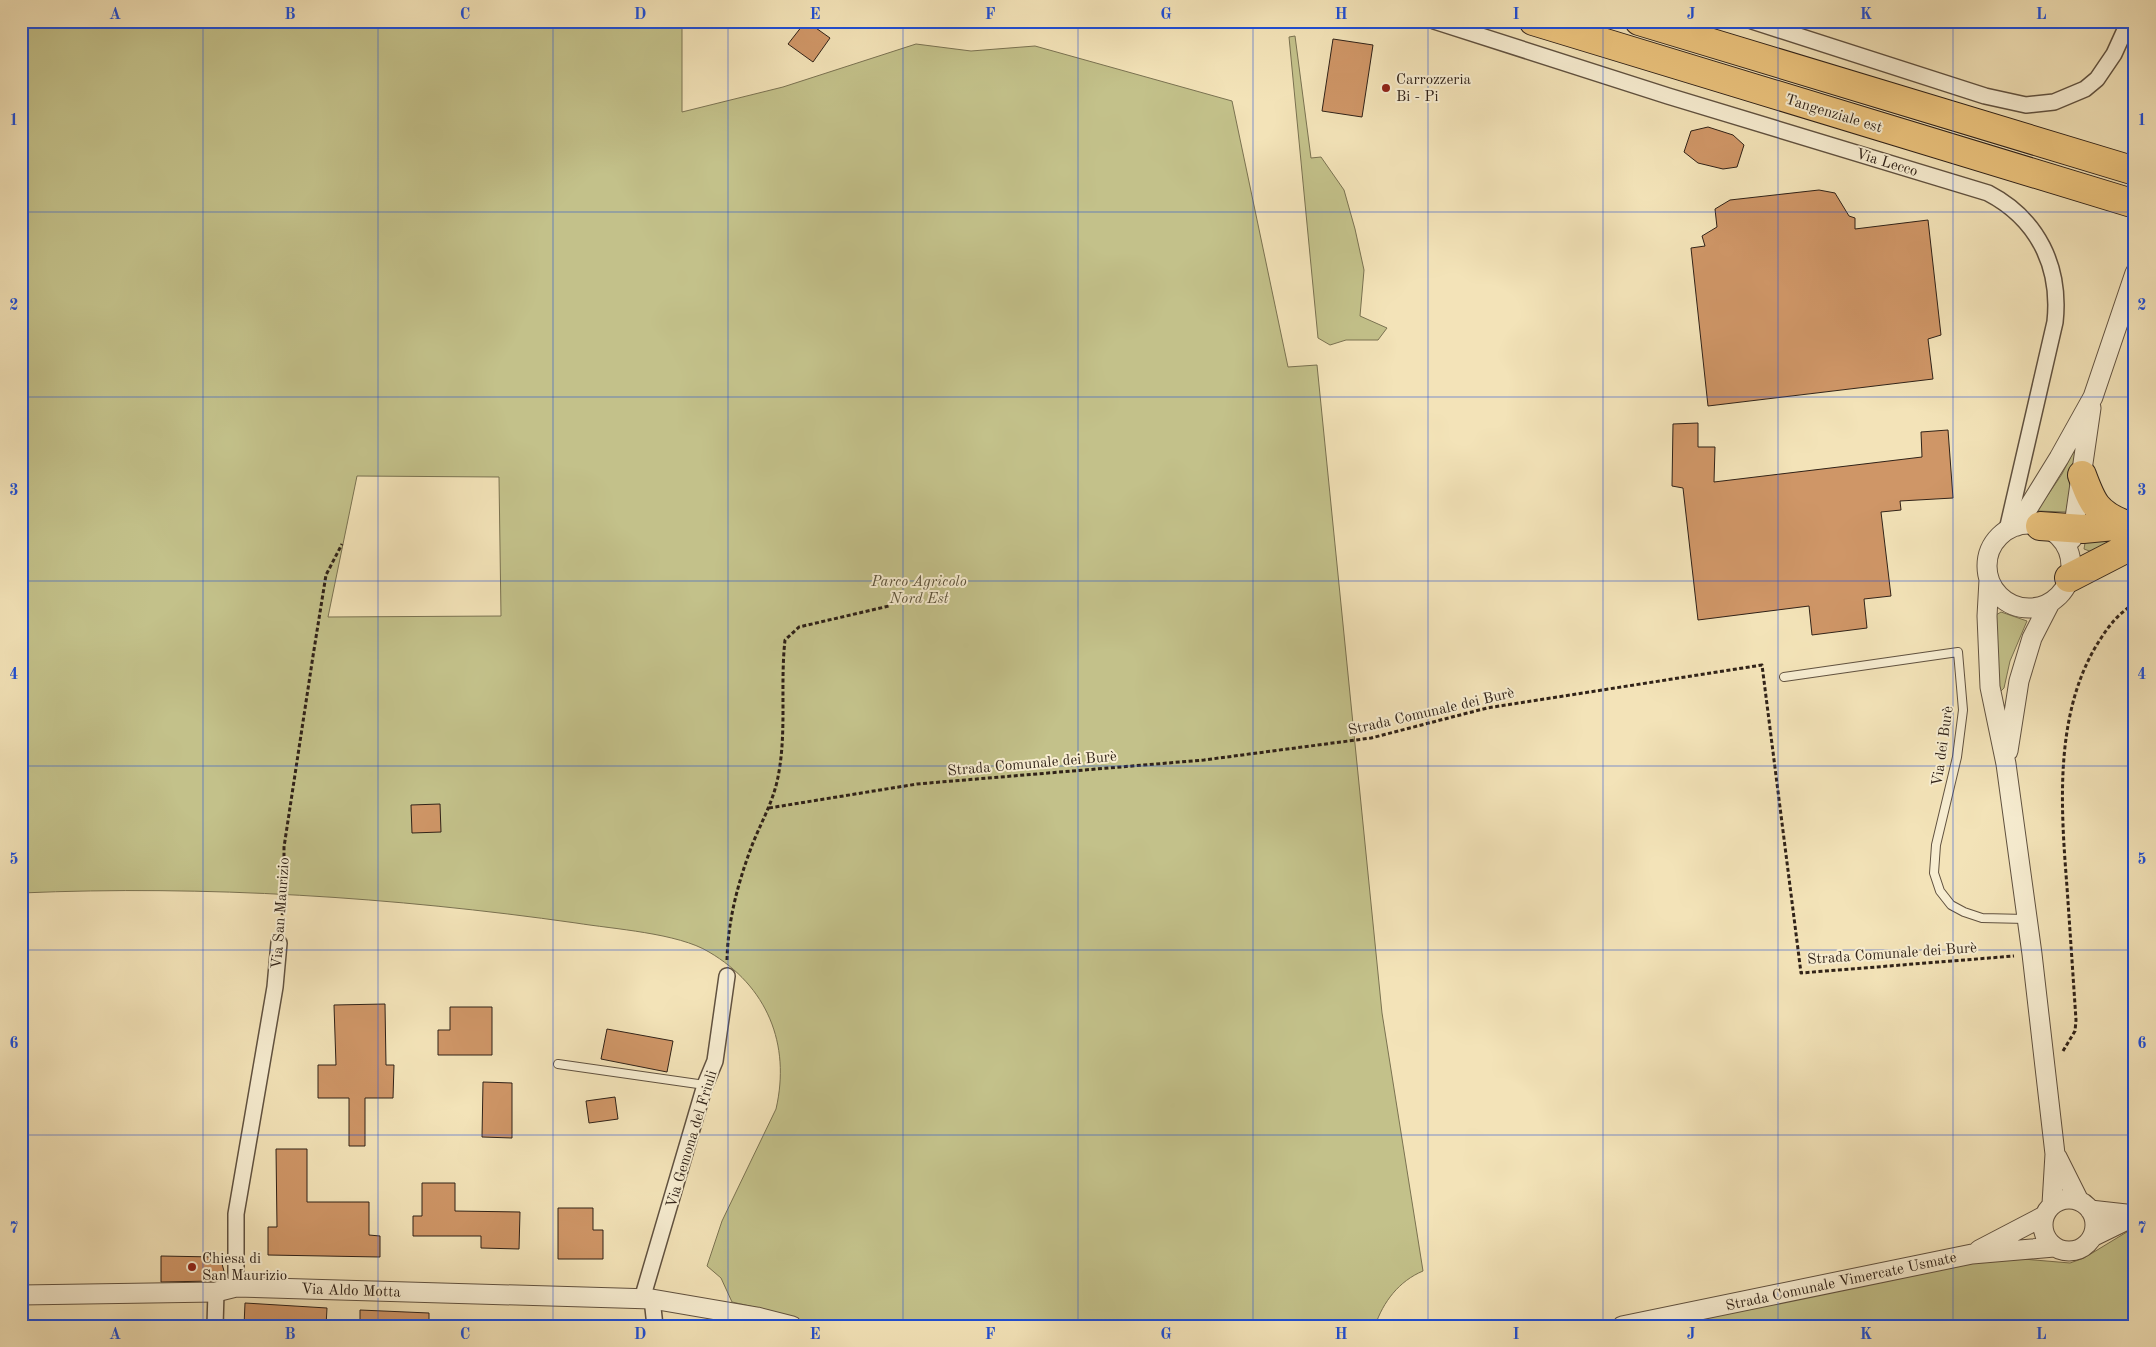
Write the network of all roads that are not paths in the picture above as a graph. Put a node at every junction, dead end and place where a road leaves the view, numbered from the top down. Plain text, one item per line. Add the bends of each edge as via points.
1 (1434, 21) edge
2 (1533, 21) edge
3 (1639, 21) edge
4 (1752, 21) edge
5 (2129, 21) edge
6 (2135, 171) edge
7 (2135, 204) edge
8 (2134, 274) edge
9 (2093, 397) junction
10 (2082, 475) junction
11 (2021, 527) junction
12 (2074, 528) junction
13 (2131, 531) edge
14 (2069, 567) junction
15 (1989, 580) junction
16 (2050, 603) junction
17 (1784, 677) dead end
18 (2006, 764) junction
19 (2026, 919) junction
20 (279, 943) road end
21 (727, 976) road end
22 (558, 1064) dead end
23 (705, 1085) junction
24 (2055, 1154) junction
25 (2084, 1205) junction
26 (2048, 1210) junction
27 (2135, 1215) edge
28 (2092, 1237) junction
29 (2054, 1248) junction
30 (1972, 1254) junction
31 (236, 1287) junction
32 (216, 1292) junction
33 (21, 1295) edge
34 (647, 1299) junction
35 (215, 1326) edge
36 (655, 1326) edge
37 (792, 1326) edge
38 (1622, 1326) edge

1 - 11 street, Via Lecco via 1988,193 2015,210 2027,222 2046,255 2053,274 2057,305
2 - 7 highway, Tangenziale est
3 - 6 highway, Tangenziale est
4 - 5 street via 1985,96 2040,105 2085,89 2097,80 2114,54
8 - 9 street
9 - 10 street
9 - 11 street
10 - 12 street
10 - 13 highway via 2093,504 2107,518
11 - 12 highway
11 - 14 street via 2059,537
11 - 15 street via 1992,547 1987,568
12 - 13 highway
12 - 14 street
13 - 14 highway
14 - 16 street via 2058,596
15 - 16 street via 2000,597 2019,607 2040,607
15 - 18 street via 1986,616 1990,687
16 - 18 street via 2032,638 2019,681
17 - 19 lane, Via dei Burè via 1958,652 1963,710 1957,757 1936,845 1934,873 1940,891 1951,905 1964,912 1982,918
18 - 19 street
19 - 24 street
20 - 31 street, Via San Maurizio via 275,987 236,1214
21 - 23 street, Via Gemona del Friuli via 715,1061
22 - 23 lane
23 - 34 street, Via Gemona del Friuli
24 - 25 street
24 - 26 street
25 - 26 street via 2065,1199
25 - 27 street
25 - 28 street via 2095,1223
26 - 29 street via 2043,1230
26 - 30 street, Strada Comunale Vimercate Usmate
27 - 28 street
28 - 29 street via 2075,1251
29 - 30 street, Strada Comunale Vimercate Usmate
30 - 38 street, Strada Comunale Vimercate Usmate
31 - 32 street, Via Aldo Motta
31 - 34 street, Via Aldo Motta
32 - 33 street, Via Aldo Motta
32 - 35 street
34 - 36 street
34 - 37 street via 739,1313

